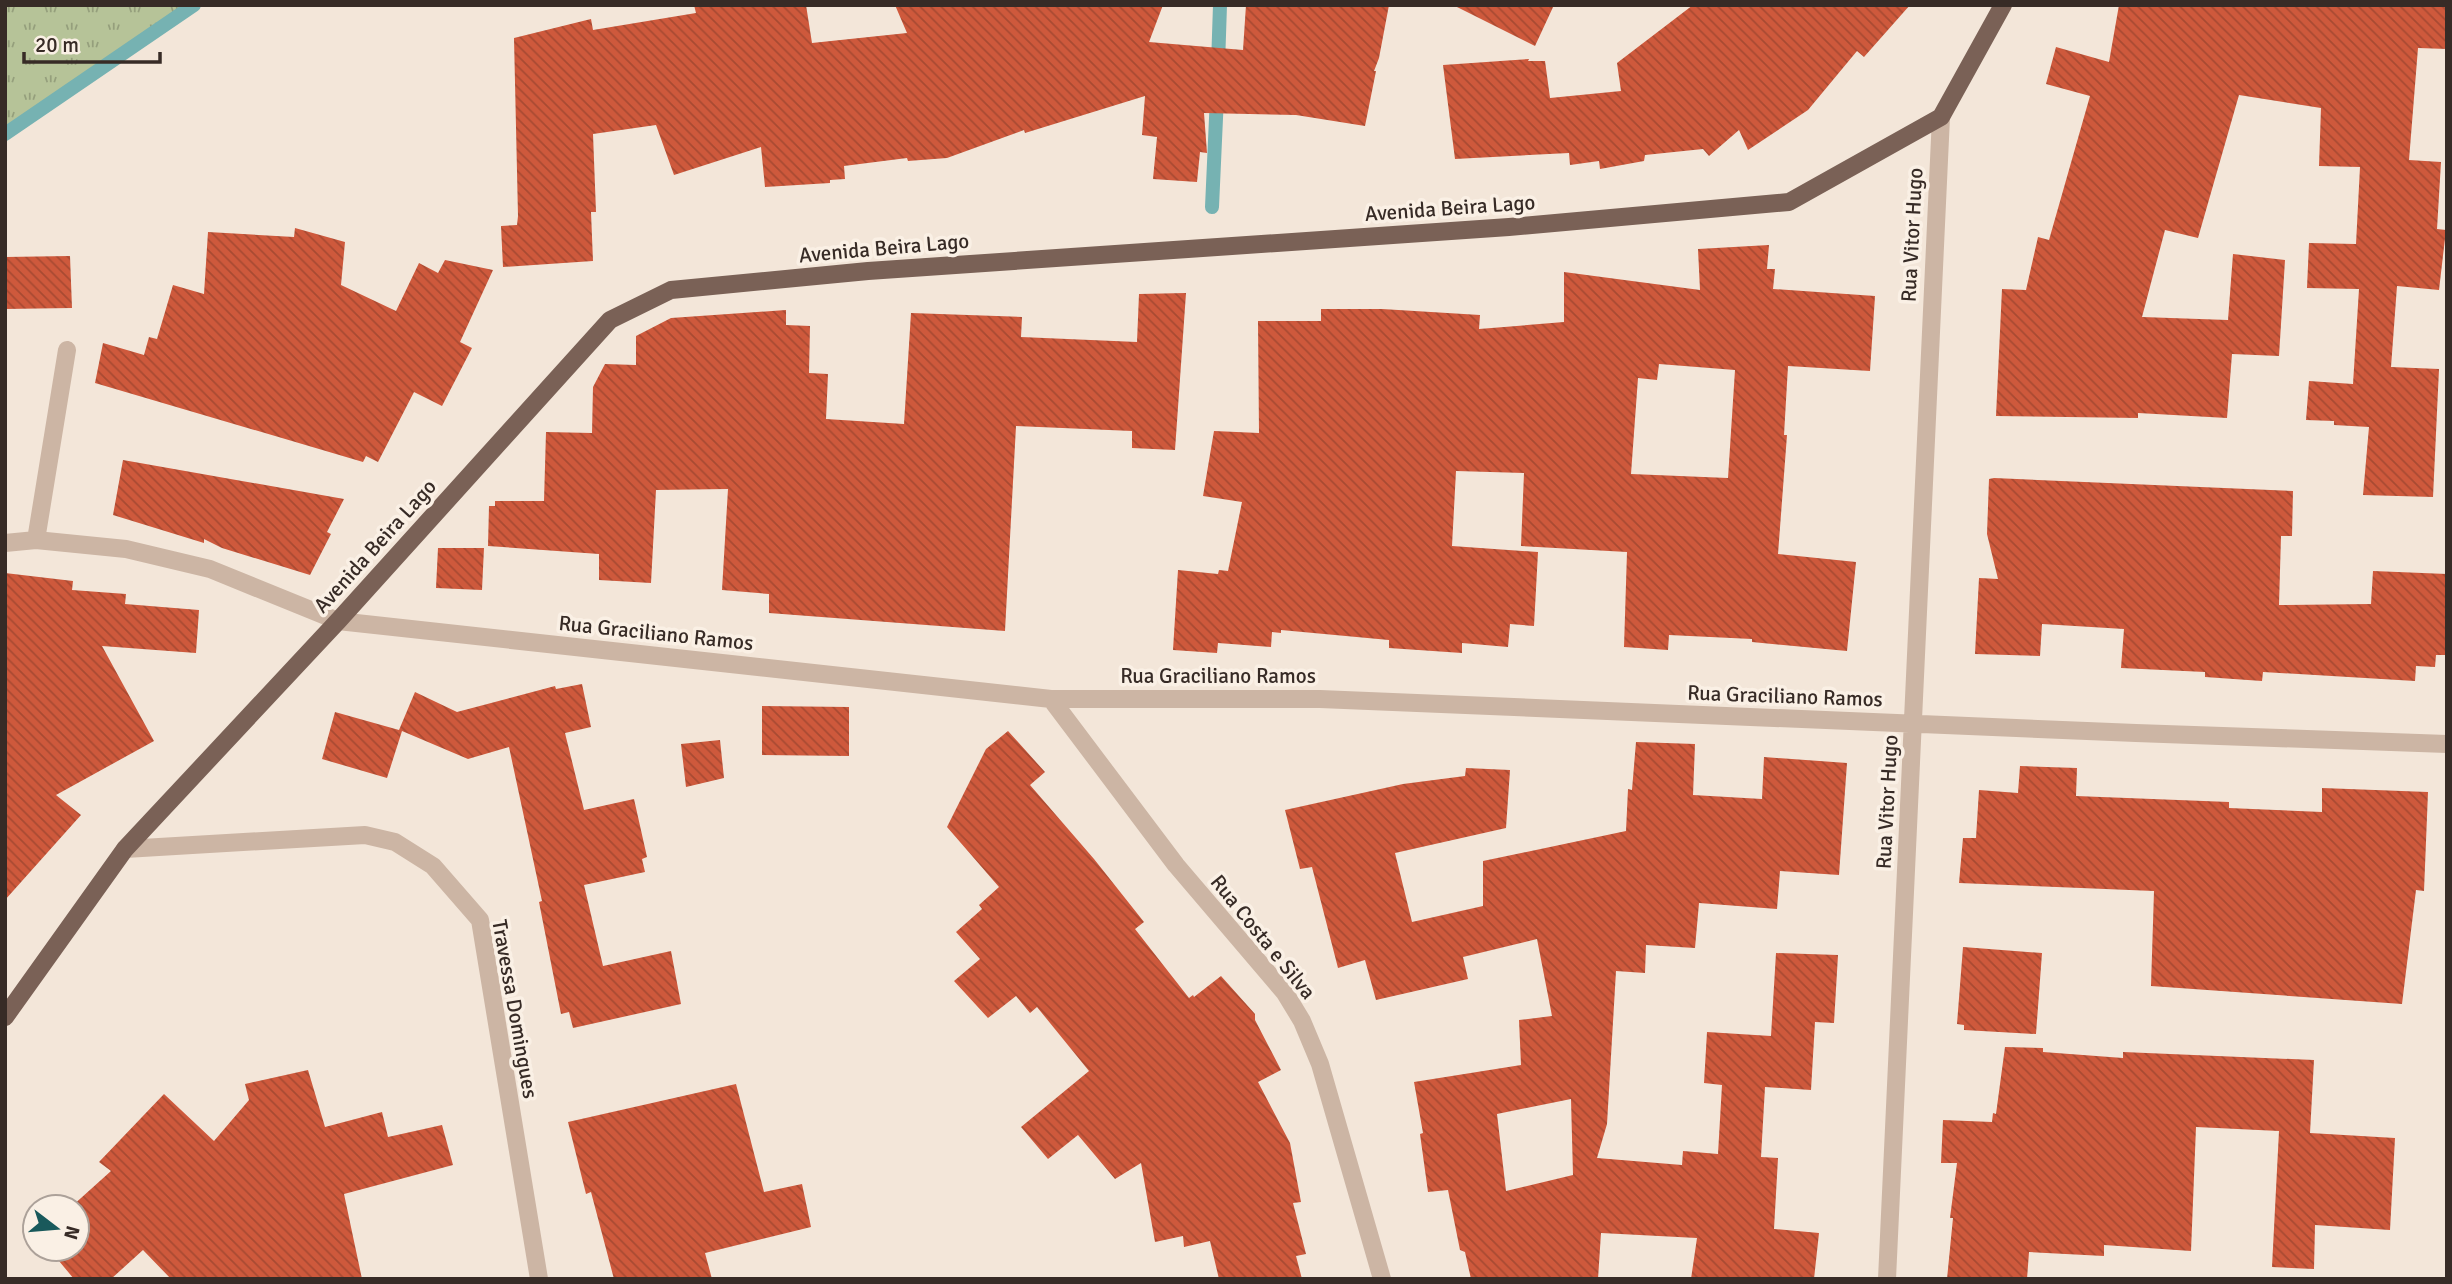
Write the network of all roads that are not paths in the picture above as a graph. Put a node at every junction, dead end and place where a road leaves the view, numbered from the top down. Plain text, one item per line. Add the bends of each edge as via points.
1 (2003, 5) edge
2 (1941, 117) junction
3 (66, 350) dead end
4 (36, 540) junction
5 (5, 543) edge
6 (338, 621) junction
7 (1051, 699) junction
8 (1913, 724) junction
9 (2447, 744) edge
10 (125, 849) junction
11 (5, 1017) edge
12 (539, 1279) edge
13 (1382, 1279) edge
14 (1887, 1279) edge

1 - 2 main road
2 - 6 main road, Avenida Beira Lago via 1789,202 671,290 610,320
2 - 8 street, Rua Vitor Hugo
3 - 4 street
4 - 5 street, Rua Graciliano Ramos
4 - 6 street, Rua Graciliano Ramos via 126,549 210,569
6 - 7 street, Rua Graciliano Ramos
6 - 10 main road, Avenida Beira Lago
7 - 8 street, Rua Graciliano Ramos via 1320,699
7 - 13 street, Rua Costa e Silva via 1176,865 1285,993 1302,1021 1320,1064
8 - 9 street, Rua Graciliano Ramos
8 - 14 street, Rua Vitor Hugo
10 - 11 main road, Avenida Beira Lago
10 - 12 street, Travessa Domingues via 365,835 395,842 433,866 480,920

